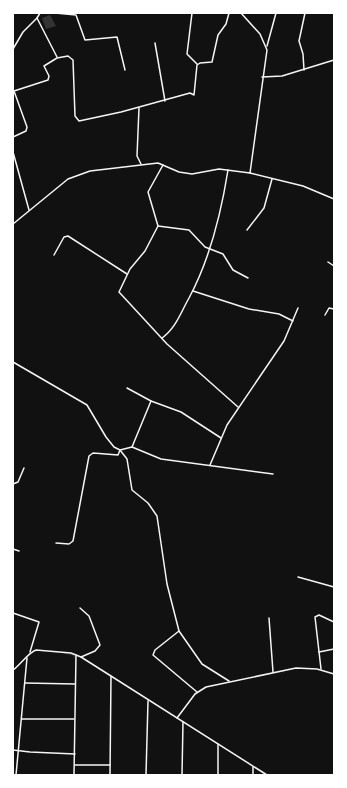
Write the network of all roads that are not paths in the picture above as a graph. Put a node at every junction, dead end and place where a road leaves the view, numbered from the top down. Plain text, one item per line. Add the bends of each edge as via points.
1 (40, 13) edge
2 (55, 13) edge
3 (192, 13) edge
4 (229, 13) edge
5 (241, 13) edge
6 (276, 13) edge
7 (305, 13) edge
8 (37, 18) junction
9 (155, 43) dead end
10 (266, 48) junction
11 (13, 49) edge
12 (57, 58) junction
13 (334, 60) edge
14 (197, 64) junction
15 (125, 70) dead end
16 (304, 70) junction
17 (262, 77) junction
18 (14, 91) edge
19 (165, 101) junction
20 (139, 108) junction
21 (13, 137) edge
22 (13, 152) edge
23 (141, 165) junction
24 (162, 165) junction
25 (228, 170) junction
26 (250, 173) junction
27 (272, 179) junction
28 (334, 199) edge
29 (30, 210) junction
30 (13, 224) edge
31 (158, 226) junction
32 (247, 230) dead end
33 (211, 249) junction
34 (54, 255) dead end
35 (328, 262) dead end
36 (334, 266) edge
37 (127, 274) junction
38 (248, 278) dead end
39 (193, 291) junction
40 (298, 308) dead end
41 (334, 309) edge
42 (325, 315) dead end
43 (293, 321) junction
44 (162, 338) junction
45 (13, 362) edge
46 (128, 388) dead end
47 (151, 401) junction
48 (238, 407) junction
49 (221, 438) junction
50 (132, 447) junction
51 (120, 450) junction
52 (210, 465) junction
53 (24, 468) dead end
54 (273, 474) dead end
55 (13, 484) edge
56 (56, 543) dead end
57 (13, 549) edge
58 (19, 551) dead end
59 (298, 577) dead end
60 (334, 587) edge
61 (80, 608) dead end
62 (13, 613) edge
63 (269, 618) dead end
64 (334, 622) edge
65 (179, 631) junction
66 (334, 650) edge
67 (30, 652) junction
68 (319, 652) junction
69 (76, 655) junction
70 (81, 657) junction
71 (27, 658) junction
72 (13, 670) edge
73 (321, 670) junction
74 (273, 672) junction
75 (334, 674) edge
76 (110, 676) junction
77 (229, 682) junction
78 (25, 683) junction
79 (76, 684) junction
80 (197, 692) junction
81 (148, 701) junction
82 (177, 718) junction
83 (22, 719) junction
84 (75, 719) junction
85 (183, 722) junction
86 (218, 744) junction
87 (13, 750) edge
88 (18, 751) junction
89 (75, 754) junction
90 (75, 765) junction
91 (110, 765) junction
92 (253, 767) junction
93 (16, 775) edge
94 (74, 775) edge
95 (110, 775) edge
96 (146, 775) edge
97 (182, 775) edge
98 (218, 775) edge
99 (253, 775) edge
100 (267, 775) edge

1 - 8 street
2 - 15 street via 76,15 85,40 117,37
3 - 14 street via 187,56
4 - 14 street via 226,24 218,35 212,62
5 - 10 street via 260,34
6 - 10 street
7 - 16 street via 299,41 304,54
8 - 11 street
8 - 12 street
9 - 19 street
10 - 17 street
12 - 18 street via 44,66 49,76 48,80
12 - 20 street via 68,56 73,60 77,120
13 - 16 street
14 - 19 street via 194,95 190,93
16 - 17 street via 282,76
17 - 26 street
18 - 21 street via 27,127
19 - 20 street
20 - 23 street via 137,156
22 - 29 street
23 - 24 street
23 - 29 street via 71,176
24 - 25 street via 192,174
24 - 31 street via 148,192
25 - 26 street
25 - 33 street
26 - 27 street
27 - 28 street via 303,186
27 - 32 street via 264,208
29 - 30 street
31 - 33 street via 189,230 204,247
31 - 37 street via 145,251
33 - 38 street via 223,254 233,270
33 - 39 street
34 - 37 street via 64,237 68,236
35 - 36 street
37 - 44 street via 119,292
39 - 43 street via 249,309 279,314
39 - 44 street via 174,327
40 - 43 street
41 - 42 street via 329,308
43 - 48 street via 284,341
44 - 48 street
45 - 51 street via 87,405 106,437
46 - 47 street
47 - 49 street via 181,412
47 - 50 street
48 - 49 street
49 - 52 street
50 - 51 street
50 - 52 street via 161,460
51 - 56 street via 118,455 93,453 89,456 73,541 69,544
51 - 65 street via 127,459 132,490 148,503 157,516 167,584
52 - 54 street
53 - 55 street via 18,482
57 - 58 street
59 - 60 street
61 - 70 street via 89,616 100,645 95,651
62 - 67 street via 39,622
63 - 74 street
64 - 68 street via 316,616
65 - 77 street via 202,664
65 - 80 street via 155,650 153,655
66 - 68 street
67 - 69 street via 39,650
67 - 71 street
68 - 73 street
69 - 70 street
69 - 79 street
70 - 76 street
71 - 72 street
71 - 78 street
73 - 74 street via 296,668
73 - 75 street
74 - 77 street
76 - 81 street
76 - 91 street
77 - 80 street via 206,687
78 - 79 street
78 - 83 street
79 - 84 street
80 - 82 street
81 - 82 street
81 - 96 street
82 - 85 street
83 - 84 street
83 - 88 street
84 - 89 street
85 - 86 street
85 - 97 street
86 - 92 street
86 - 98 street
87 - 88 street
88 - 89 street
88 - 93 street
89 - 90 street
90 - 91 street
90 - 94 street
91 - 95 street
92 - 99 street
92 - 100 street

